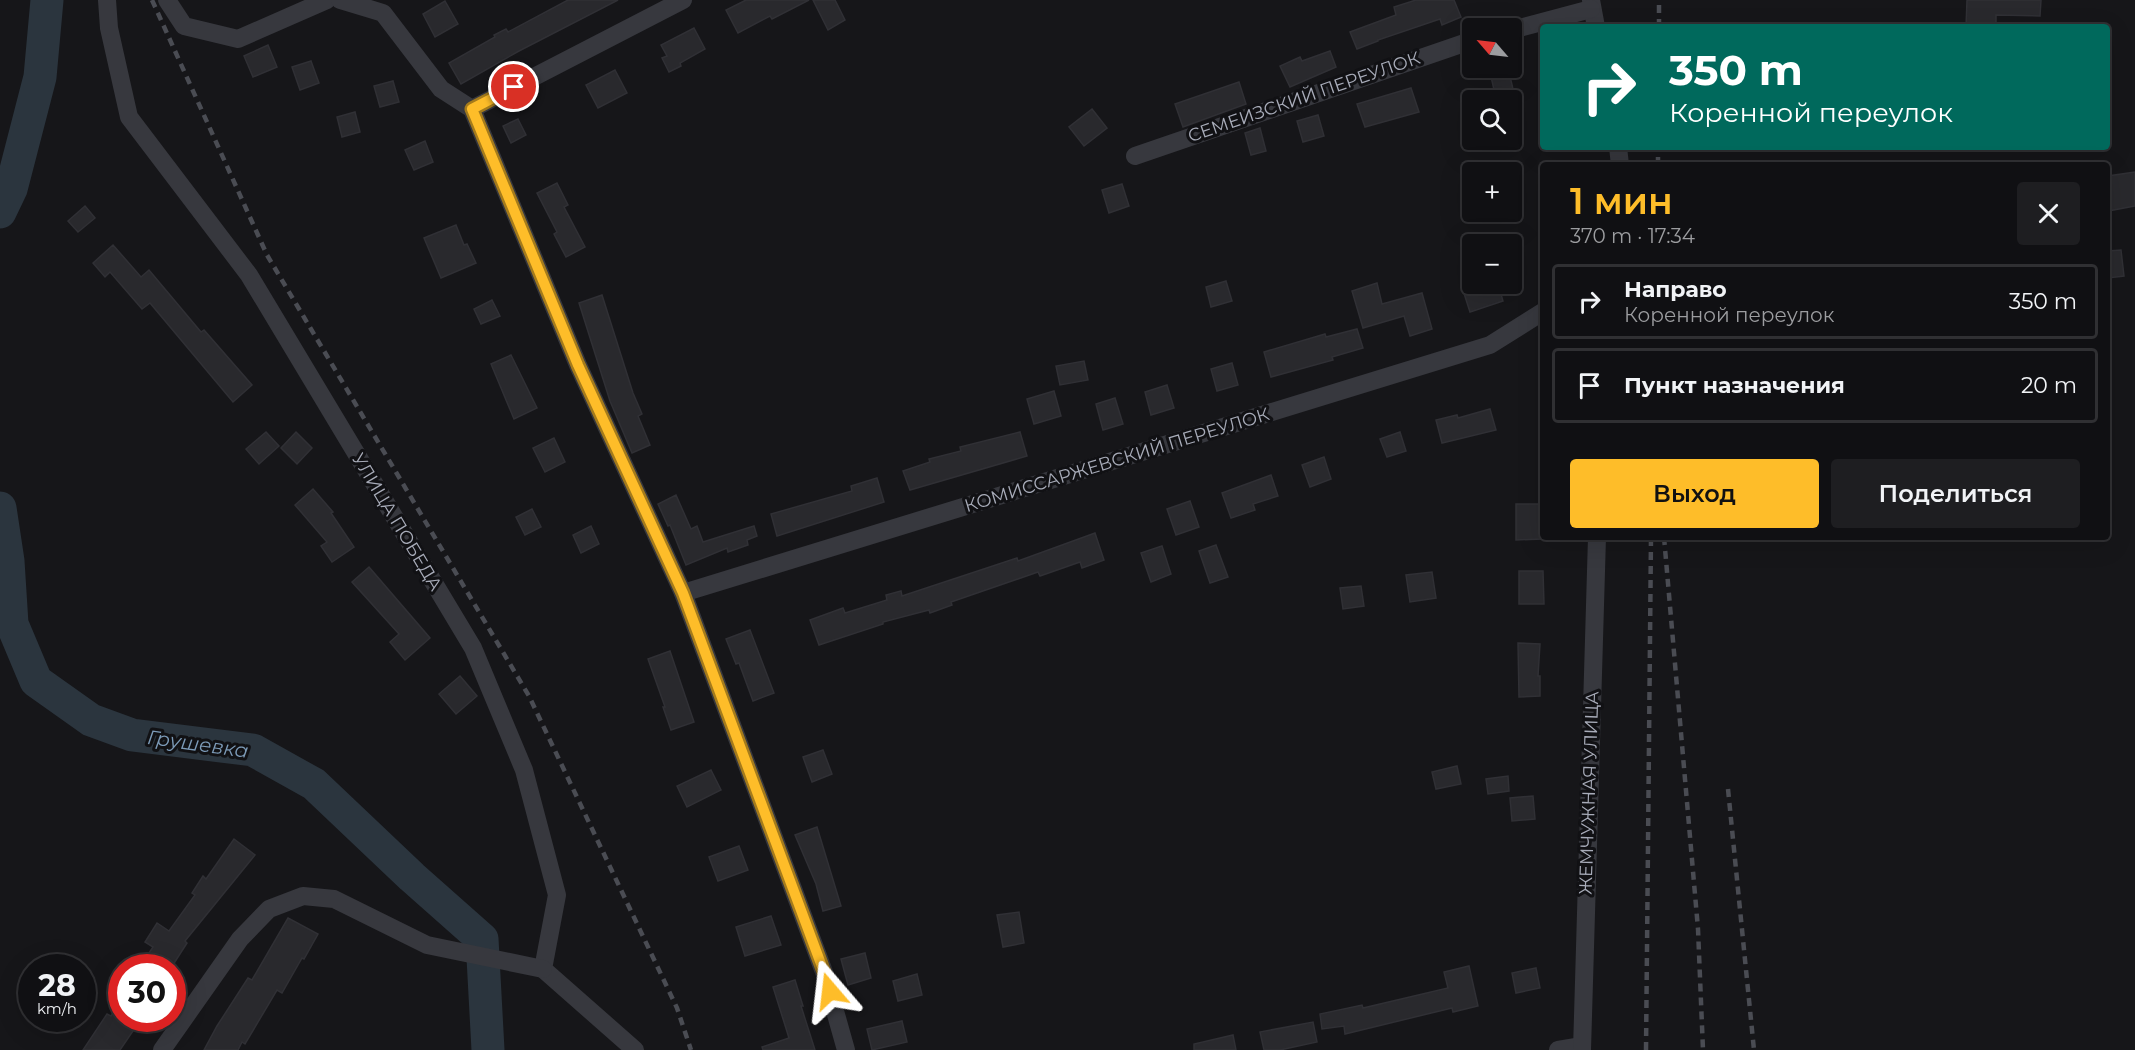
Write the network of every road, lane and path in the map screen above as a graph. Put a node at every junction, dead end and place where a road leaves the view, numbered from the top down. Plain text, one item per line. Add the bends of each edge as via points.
1 (106, 0) edge
2 (167, 0) edge
3 (327, 0) edge
4 (340, 0) edge
5 (683, 0) edge
6 (1593, 12) edge
7 (1522, 28) edge
8 (1462, 44) edge
9 (472, 109) junction
10 (1135, 156) dead end
11 (1540, 314) edge
12 (1597, 540) edge
13 (683, 593) junction
14 (543, 969) junction
15 (1582, 1048) edge
16 (162, 1050) edge
17 (635, 1050) edge
18 (846, 1050) edge
19 (1558, 1050) edge

1 - 14 street, УЛИЦА ПОБЕДА via 129,117 249,275 473,648 524,770 557,895
2 - 3 street via 184,26 238,39
4 - 9 street via 383,13 441,89
5 - 9 street
6 - 7 street
8 - 10 street, СЕМЕИЗСКИЙ ПЕРЕУЛОК
9 - 13 street via 578,365
11 - 13 street, КОМИССАРЖЕВСКИЙ ПЕРЕУЛОК via 1490,345
12 - 15 street, ЖЕМЧУЖНАЯ УЛИЦА
13 - 18 street via 824,972
14 - 16 street via 427,945 334,899 303,896 269,909 240,939
14 - 17 street
15 - 19 street

